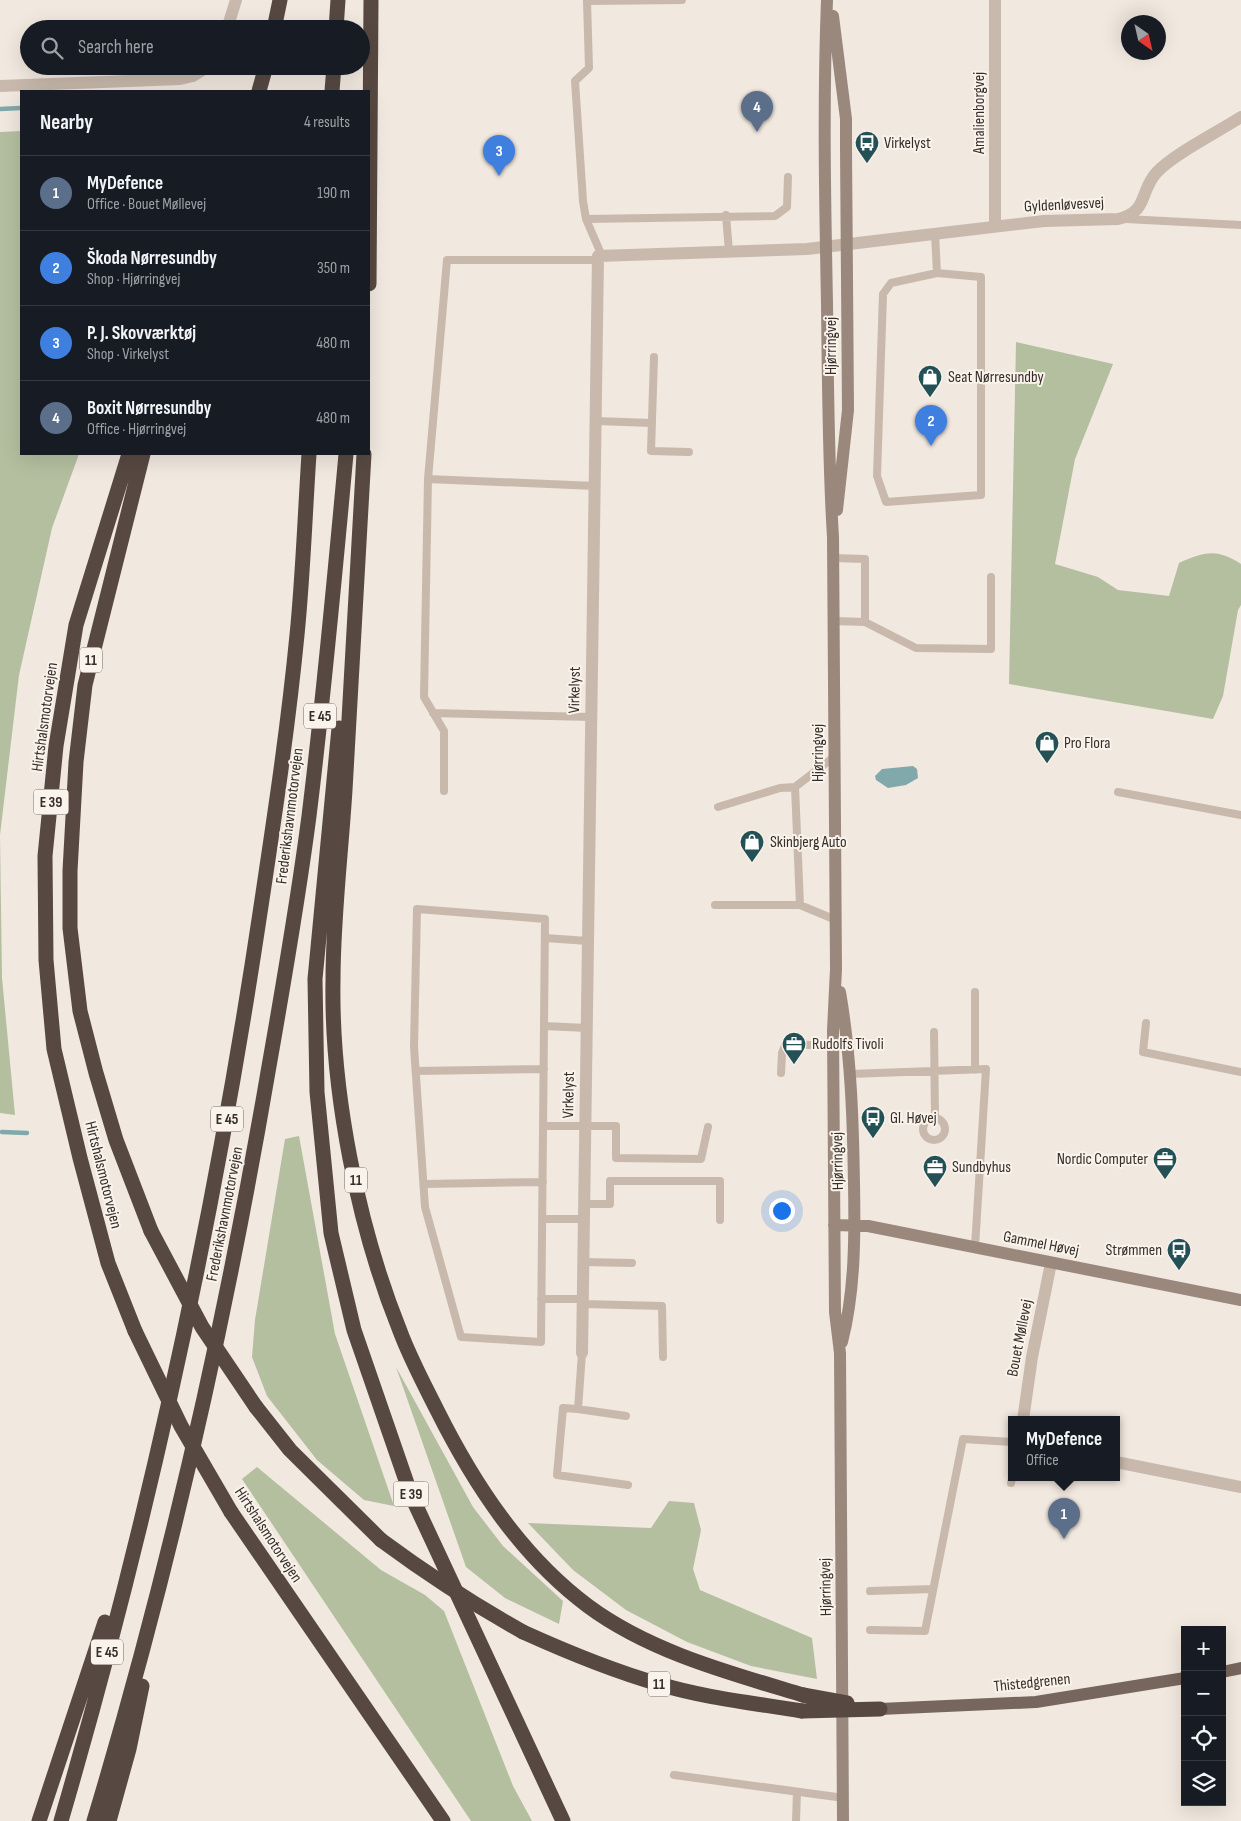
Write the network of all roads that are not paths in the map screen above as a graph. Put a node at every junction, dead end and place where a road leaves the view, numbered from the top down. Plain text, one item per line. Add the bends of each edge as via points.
1 (236, 0) edge
2 (280, 0) edge
3 (338, 0) edge
4 (371, 0) edge
5 (682, 0) edge
6 (829, 0) edge
7 (995, 0) edge
8 (230, 20) edge
9 (276, 20) edge
10 (337, 20) edge
11 (195, 75) edge
12 (263, 75) edge
13 (333, 75) edge
14 (0, 86) edge
15 (259, 90) edge
16 (332, 90) edge
17 (1241, 117) edge
18 (788, 177) dead end
19 (726, 215) junction
20 (586, 219) junction
21 (1118, 219) junction
22 (1241, 225) edge
23 (994, 226) junction
24 (370, 229) edge
25 (935, 234) junction
26 (847, 245) junction
27 (826, 247) junction
28 (728, 252) junction
29 (600, 258) junction
30 (937, 273) junction
31 (654, 357) dead end
32 (596, 421) junction
33 (652, 423) junction
34 (689, 452) dead end
35 (129, 455) edge
36 (143, 455) edge
37 (309, 455) edge
38 (346, 455) edge
39 (364, 455) edge
40 (364, 455) edge
41 (428, 479) junction
42 (595, 486) junction
43 (833, 537) junction
44 (833, 558) junction
45 (992, 576) dead end
46 (834, 621) junction
47 (865, 622) junction
48 (433, 713) junction
49 (591, 717) junction
50 (834, 757) junction
51 (795, 787) junction
52 (444, 791) dead end
53 (1118, 792) dead end
54 (718, 807) dead end
55 (1241, 815) edge
56 (715, 905) dead end
57 (800, 905) junction
58 (836, 920) junction
59 (545, 938) junction
60 (588, 941) junction
61 (836, 970) junction
62 (975, 992) dead end
63 (1146, 1023) dead end
64 (544, 1026) junction
65 (587, 1028) junction
66 (934, 1032) dead end
67 (833, 1047) junction
68 (544, 1069) junction
69 (974, 1070) junction
70 (416, 1071) junction
71 (934, 1071) junction
72 (1241, 1072) edge
73 (781, 1073) dead end
74 (850, 1074) junction
75 (935, 1118) dead end
76 (585, 1125) junction
77 (543, 1126) junction
78 (708, 1127) dead end
79 (543, 1182) junction
80 (424, 1184) junction
81 (584, 1204) junction
82 (542, 1219) junction
83 (584, 1219) junction
84 (720, 1220) dead end
85 (834, 1225) junction
86 (854, 1226) junction
87 (975, 1247) junction
88 (583, 1262) junction
89 (1052, 1262) junction
90 (632, 1263) dead end
91 (542, 1299) junction
92 (1241, 1300) edge
93 (583, 1301) junction
94 (582, 1353) joint
95 (840, 1353) junction
96 (663, 1357) dead end
97 (578, 1409) junction
98 (626, 1416) dead end
99 (1024, 1416) edge
100 (1008, 1442) edge
101 (1120, 1463) edge
102 (151, 1483) junction
103 (628, 1485) dead end
104 (1241, 1487) edge
105 (173, 1529) junction
106 (933, 1589) junction
107 (870, 1590) dead end
108 (870, 1630) dead end
109 (1241, 1668) edge
110 (1226, 1671) edge
111 (1181, 1679) edge
112 (803, 1703) junction
113 (888, 1709) joint
114 (674, 1776) dead end
115 (797, 1792) junction
116 (844, 1798) junction
117 (39, 1821) edge
118 (61, 1821) edge
119 (94, 1821) edge
120 (109, 1821) edge
121 (443, 1821) edge
122 (563, 1821) edge
123 (796, 1821) edge
124 (843, 1821) edge

1 - 8 street
2 - 9 highway
3 - 10 highway
4 - 24 highway
5 - 20 lane via 587,1 589,68 575,81 579,163
6 - 26 main road, Hjørringvej via 846,119
6 - 27 main road, Hjørringvej via 825,57
7 - 23 street, Amalienborgvej
11 - 14 street via 180,79
12 - 15 highway
13 - 16 highway
17 - 21 street, Gyldenløvesvej via 1159,170 1148,185 1137,211
18 - 19 lane via 787,207 775,216
19 - 20 lane
19 - 28 lane
20 - 29 lane
21 - 22 lane
21 - 23 street, Gyldenløvesvej via 1044,220
23 - 25 street, Gyldenløvesvej
25 - 26 street, Gyldenløvesvej
25 - 30 lane
26 - 27 street
26 - 43 main road, Hjørringvej via 848,410
27 - 28 street
27 - 43 main road, Hjørringvej via 829,477
28 - 29 street
29 - 32 street, Virkelyst
29 - 41 lane via 447,260
30 - 30 lane via 891,284 883,294 877,476 886,502 980,495 981,277
31 - 33 lane
32 - 33 lane
32 - 42 street, Virkelyst
33 - 34 lane via 651,452
35 - 121 highway, Hirtshalsmotorvejen / E 39, bridge via 76,625 56,746 45,856 46,960 54,1049 108,1263 135,1331 181,1426 231,1512
36 - 112 highway, 11, bridge via 84,685 70,871 70,928 80,1010 96,1073 116,1140 151,1231 202,1327 256,1407 290,1450 381,1540 474,1605 556,1647 659,1684 727,1699
37 - 102 highway, Frederikshavnmotorvejen / E 45 via 297,634 284,751 252,969 223,1146
38 - 105 highway, Frederikshavnmotorvejen / E 45 via 309,816 284,976 227,1296
39 - 112 highway, 11 via 335,912 334,1033 347,1142 373,1250 400,1331 459,1454 498,1515 544,1567 588,1606 631,1632
40 - 122 highway, E 39 via 315,980 317,1092 331,1233 354,1330 411,1495
41 - 42 lane
41 - 48 lane via 424,697
42 - 49 street, Virkelyst
43 - 44 main road, Hjørringvej
44 - 46 main road, Hjørringvej
44 - 47 lane via 865,559
45 - 47 lane via 991,649 916,648
46 - 47 lane
46 - 50 main road, Hjørringvej
48 - 49 lane
48 - 52 lane via 444,731
49 - 60 street, Virkelyst
50 - 51 lane
50 - 58 main road, Hjørringvej
51 - 54 lane via 780,788
51 - 57 lane
53 - 55 lane
56 - 57 lane
57 - 58 lane
58 - 61 main road, Hjørringvej
59 - 60 lane
59 - 64 lane
59 - 70 lane via 545,919 418,910
60 - 65 street, Virkelyst
61 - 67 main road, Hjørringvej
61 - 74 main road, Hjørringvej
62 - 69 lane
63 - 72 lane via 1143,1052
64 - 65 lane
64 - 68 lane
65 - 76 street, Virkelyst
66 - 71 lane
67 - 73 lane via 786,1043
67 - 85 main road, Hjørringvej
68 - 70 lane
68 - 77 lane
69 - 71 lane
69 - 87 lane via 986,1070
70 - 80 lane
71 - 74 lane
71 - 75 lane
74 - 86 main road, Hjørringvej
76 - 77 lane
76 - 78 lane via 616,1126 616,1158 702,1160
76 - 81 street, Virkelyst
77 - 79 lane
79 - 80 lane
79 - 82 lane
80 - 91 lane via 425,1207 461,1337 541,1342
81 - 83 street, Virkelyst
81 - 84 lane via 610,1204 610,1181 720,1181
82 - 83 lane
82 - 91 lane
83 - 88 street, Virkelyst
85 - 86 main road, Gammel Høvej
85 - 95 main road, Hjørringvej
86 - 87 main road, Gammel Høvej
86 - 95 main road, Hjørringvej via 849,1313
87 - 89 main road, Gammel Høvej
88 - 90 lane
88 - 93 street, Virkelyst
89 - 92 main road, Gammel Høvej
89 - 99 street, Bouet Møllevej
91 - 93 lane
93 - 94 street, Virkelyst
93 - 96 lane via 662,1306
94 - 97 lane
95 - 116 main road, Hjørringvej
97 - 98 lane
97 - 103 lane via 563,1408 557,1475
100 - 106 lane via 963,1439
101 - 104 street
102 - 117 highway
102 - 118 highway, Frederikshavnmotorvejen / E 45
105 - 119 highway, Frederikshavnmotorvejen / E 45
105 - 120 highway via 129,1749
106 - 107 lane
106 - 108 lane via 925,1631
109 - 110 main road
111 - 113 main road, Thistedgrenen / 11 via 1036,1702
112 - 113 highway, 11, bridge
114 - 115 lane
115 - 116 lane
115 - 123 lane
116 - 124 main road, Hjørringvej

